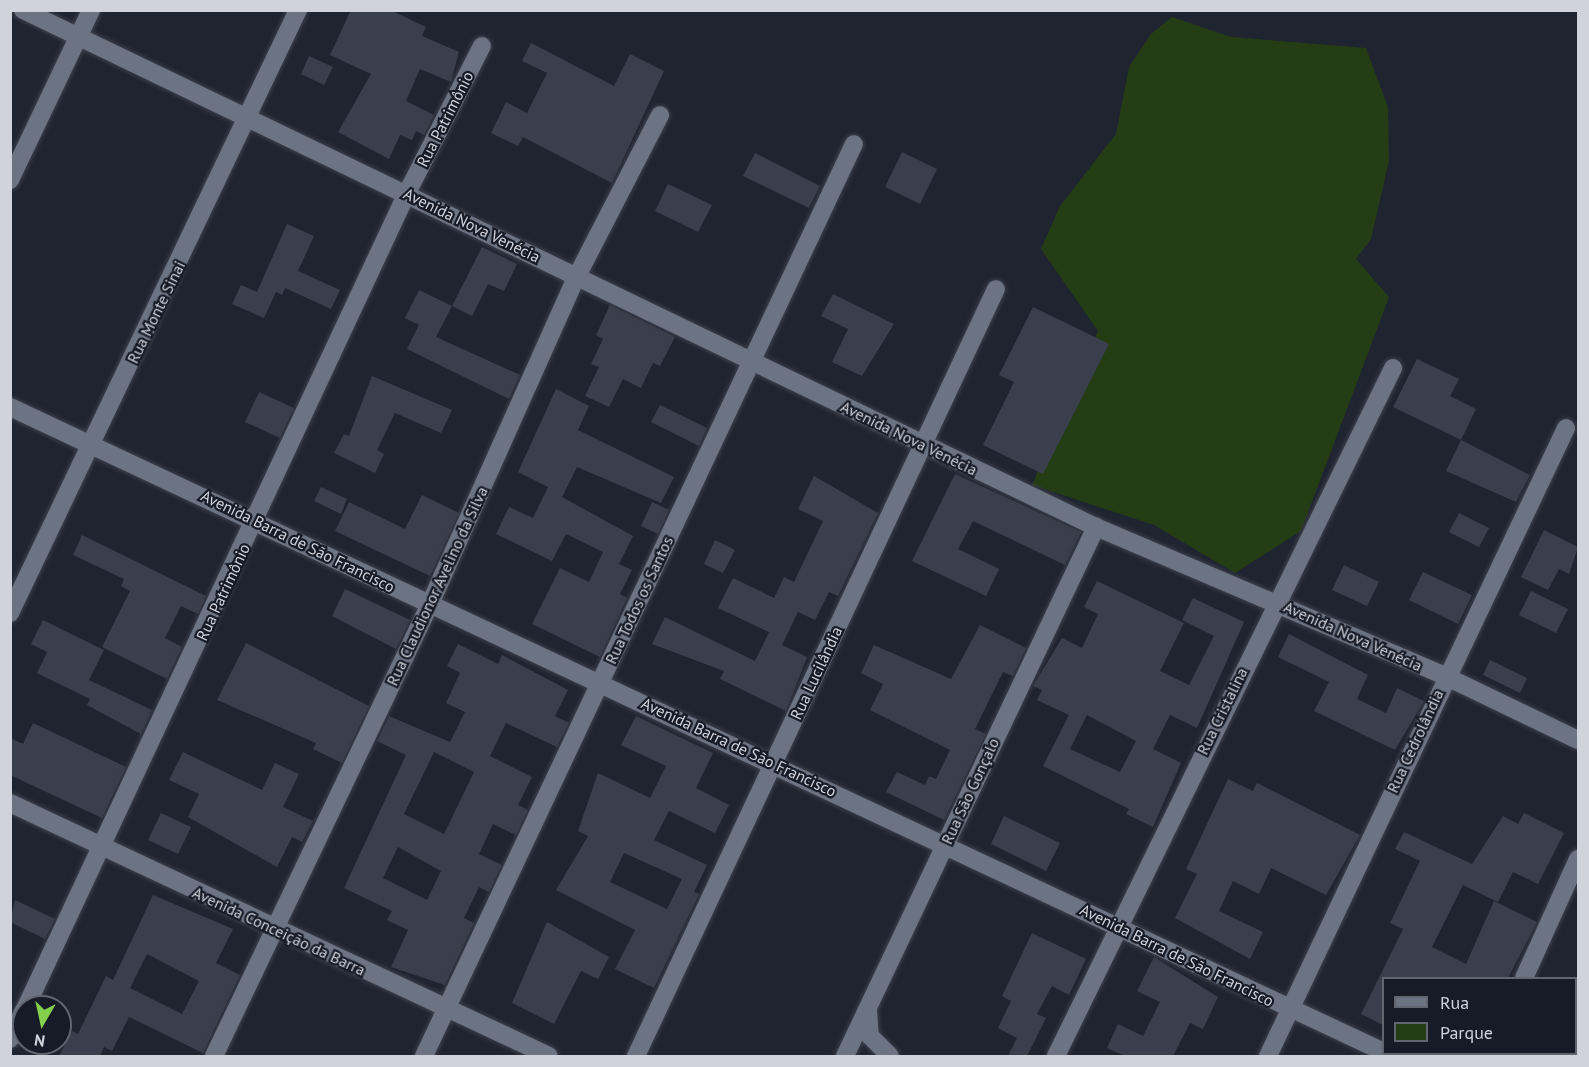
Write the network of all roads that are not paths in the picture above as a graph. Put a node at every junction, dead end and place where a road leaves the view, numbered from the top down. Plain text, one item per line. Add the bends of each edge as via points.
1 (23, 10) edge
2 (91, 10) edge
3 (298, 10) edge
4 (78, 37) junction
5 (482, 46) dead end
6 (660, 115) dead end
7 (248, 119) junction
8 (854, 144) dead end
9 (10, 180) edge
10 (407, 193) junction
11 (577, 276) junction
12 (996, 289) dead end
13 (751, 362) junction
14 (1393, 368) dead end
15 (10, 407) edge
16 (1566, 428) dead end
17 (923, 445) junction
18 (92, 446) junction
19 (258, 519) junction
20 (1096, 526) junction
21 (1275, 602) junction
22 (430, 604) junction
23 (10, 613) edge
24 (1445, 676) junction
25 (600, 682) junction
26 (1578, 740) edge
27 (773, 763) junction
28 (10, 803) edge
29 (945, 844) junction
30 (102, 845) junction
31 (1578, 859) edge
32 (1118, 927) junction
33 (273, 930) junction
34 (1524, 977) edge
35 (32, 995) edge
36 (871, 1000) junction
37 (446, 1009) junction
38 (1290, 1010) junction
39 (1382, 1052) edge
40 (214, 1056) edge
41 (424, 1056) edge
42 (549, 1056) edge
43 (636, 1056) edge
44 (845, 1056) edge
45 (890, 1056) edge
46 (1056, 1056) edge
47 (1268, 1056) edge

1 - 4 street, Avenida Nova Venécia
2 - 4 street
3 - 7 street, Rua Monte Sinai
4 - 7 street, Avenida Nova Venécia
4 - 9 street
5 - 10 street, Rua Patrimônio
6 - 11 street, Rua Claudionor Avelino da Silva
7 - 10 street, Avenida Nova Venécia
7 - 18 street, Rua Monte Sinai
8 - 13 street, Rua Todos os Santos
10 - 11 street, Avenida Nova Venécia
10 - 19 street, Rua Patrimônio
11 - 13 street, Avenida Nova Venécia
11 - 22 street, Rua Claudionor Avelino da Silva
12 - 17 street, Rua Lucilândia
13 - 17 street, Avenida Nova Venécia
13 - 25 street, Rua Todos os Santos
14 - 21 street, Rua Cristalina
15 - 18 street, Avenida Barra de São Francisco
16 - 24 street, Rua Cedrolândia
17 - 20 street, Avenida Nova Venécia
17 - 27 street, Rua Lucilândia
18 - 19 street, Avenida Barra de São Francisco
18 - 23 street, Rua Monte Sinai
19 - 22 street, Avenida Barra de São Francisco
19 - 30 street, Rua Patrimônio
20 - 21 street, Avenida Nova Venécia
20 - 29 street, Rua São Gonçalo
21 - 24 street, Avenida Nova Venécia
21 - 32 street, Rua Cristalina
22 - 25 street, Avenida Barra de São Francisco
22 - 33 street, Rua Claudionor Avelino da Silva
24 - 26 street, Avenida Nova Venécia
24 - 38 street, Rua Cedrolândia
25 - 27 street, Avenida Barra de São Francisco
25 - 37 street, Rua Todos os Santos
27 - 29 street, Avenida Barra de São Francisco
27 - 43 street, Rua Lucilândia
28 - 30 street, Avenida Conceição da Barra
29 - 32 street, Avenida Barra de São Francisco
29 - 36 street, Rua São Gonçalo
30 - 33 street, Avenida Conceição da Barra
30 - 35 street, Rua Patrimônio
31 - 34 street
32 - 38 street, Avenida Barra de São Francisco
32 - 46 street, Rua Cristalina
33 - 37 street, Avenida Conceição da Barra
33 - 40 street, Rua Claudionor Avelino da Silva
36 - 44 street, Rua São Gonçalo
36 - 45 street via 870,1036
37 - 41 street, Rua Todos os Santos
37 - 42 street, Avenida Conceição da Barra
38 - 39 street, Avenida Barra de São Francisco
38 - 47 street, Rua Cedrolândia

